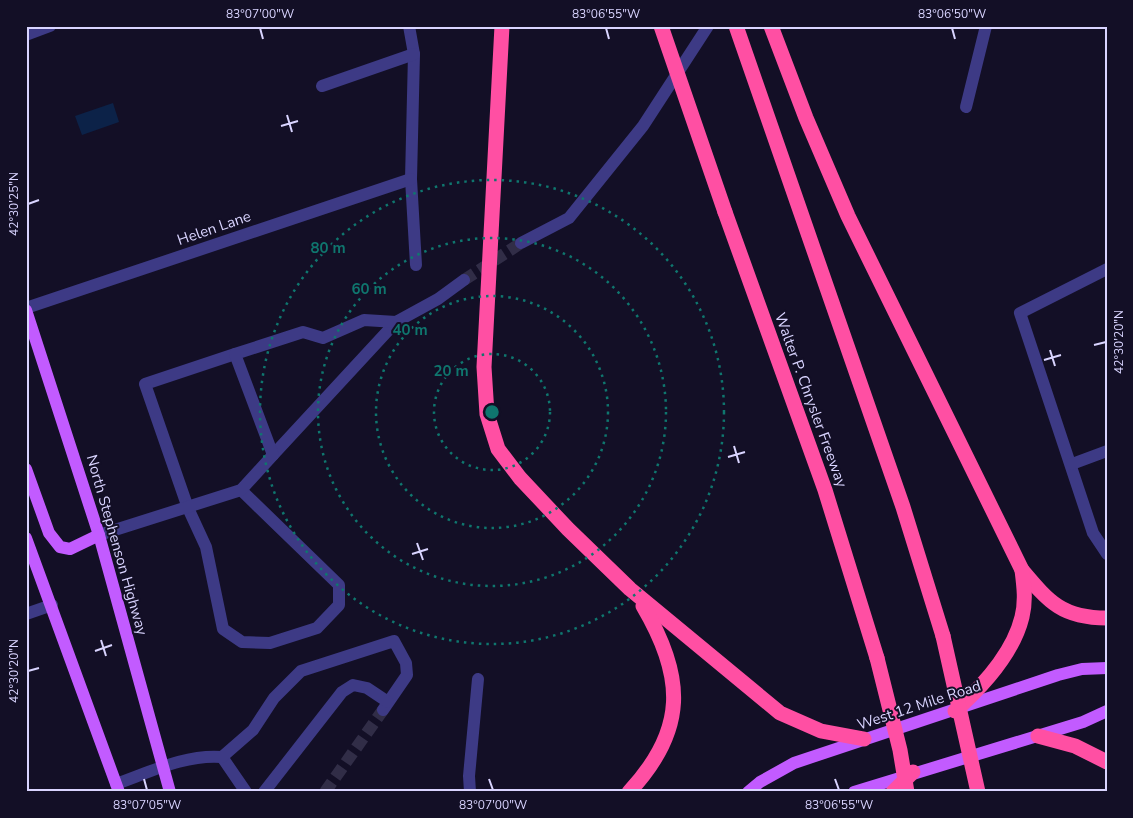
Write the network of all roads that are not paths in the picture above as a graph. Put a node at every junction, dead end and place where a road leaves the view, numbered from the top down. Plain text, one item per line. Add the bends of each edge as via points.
1 (50, 26) edge
2 (409, 26) edge
3 (502, 26) edge
4 (661, 26) edge
5 (708, 26) edge
6 (736, 26) edge
7 (771, 26) edge
8 (986, 26) edge
9 (26, 35) edge
10 (414, 54) junction
11 (322, 86) dead end
12 (966, 107) dead end
13 (411, 179) junction
14 (521, 243) tunnel mouth
15 (416, 265) dead end
16 (1107, 269) edge
17 (464, 280) tunnel mouth
18 (26, 309) edge
19 (396, 322) junction
20 (235, 354) junction
21 (1107, 451) edge
22 (273, 455) junction
23 (1072, 464) junction
24 (26, 469) edge
25 (241, 490) junction
26 (188, 508) junction
27 (98, 535) junction
28 (26, 538) edge
29 (1107, 554) edge
30 (1022, 570) junction
31 (630, 589) junction
32 (52, 605) junction
33 (26, 614) edge
34 (1107, 618) edge
35 (1107, 668) edge
36 (478, 679) dead end
37 (954, 711) junction
38 (1107, 711) edge
39 (1038, 736) junction
40 (864, 739) junction
41 (222, 757) junction
42 (1107, 762) edge
43 (163, 767) junction
44 (913, 772) junction
45 (118, 788) edge
46 (170, 792) edge
47 (246, 792) edge
48 (264, 792) edge
49 (470, 792) edge
50 (629, 792) edge
51 (748, 792) edge
52 (854, 792) edge
53 (893, 792) edge
54 (907, 792) edge
55 (978, 792) edge

1 - 9 lane
2 - 10 lane
3 - 31 highway via 484,367 487,414 492,434 506,462
4 - 54 highway, Walter P. Chrysler Freeway, bridge via 825,490 877,658
5 - 14 lane via 643,126 569,218
6 - 55 highway, bridge via 903,507 943,636
7 - 30 highway via 848,216
8 - 12 lane
10 - 11 lane
10 - 13 lane
13 - 15 lane
13 - 18 lane, Helen Lane
16 - 23 lane via 1020,313
17 - 19 lane via 438,299
18 - 27 main road, North Stephenson Highway
19 - 20 lane via 364,320 323,338 303,332
19 - 22 lane
20 - 22 lane
20 - 26 lane via 145,384
21 - 23 lane
22 - 25 lane
23 - 29 lane via 1093,533
24 - 27 main road via 50,533 60,547 70,549
25 - 26 lane
25 - 26 lane via 339,586 339,605 317,628 270,643 242,642 223,629 206,547
26 - 27 lane
27 - 43 main road, North Stephenson Highway
28 - 32 main road
30 - 34 highway via 1046,599 1058,608 1074,615
30 - 37 highway via 1025,595 1023,616 1016,634 978,690
31 - 40 highway via 780,713 821,731
31 - 50 highway via 660,636 671,669 674,700 668,737 649,771
32 - 33 lane
32 - 45 main road
35 - 37 main road, West 12 Mile Road via 1082,669 1058,675
36 - 49 lane
37 - 40 main road, West 12 Mile Road
38 - 39 main road
39 - 42 highway via 1074,746
39 - 44 main road
40 - 51 main road, West 12 Mile Road via 794,763
41 - 43 lane via 205,755
41 - 47 lane
41 - 48 lane via 253,730 274,698 301,671 394,642 406,664 407,675 385,706 367,688 354,685 342,692
43 - 45 lane
43 - 46 main road, North Stephenson Highway
44 - 52 main road
44 - 53 highway

